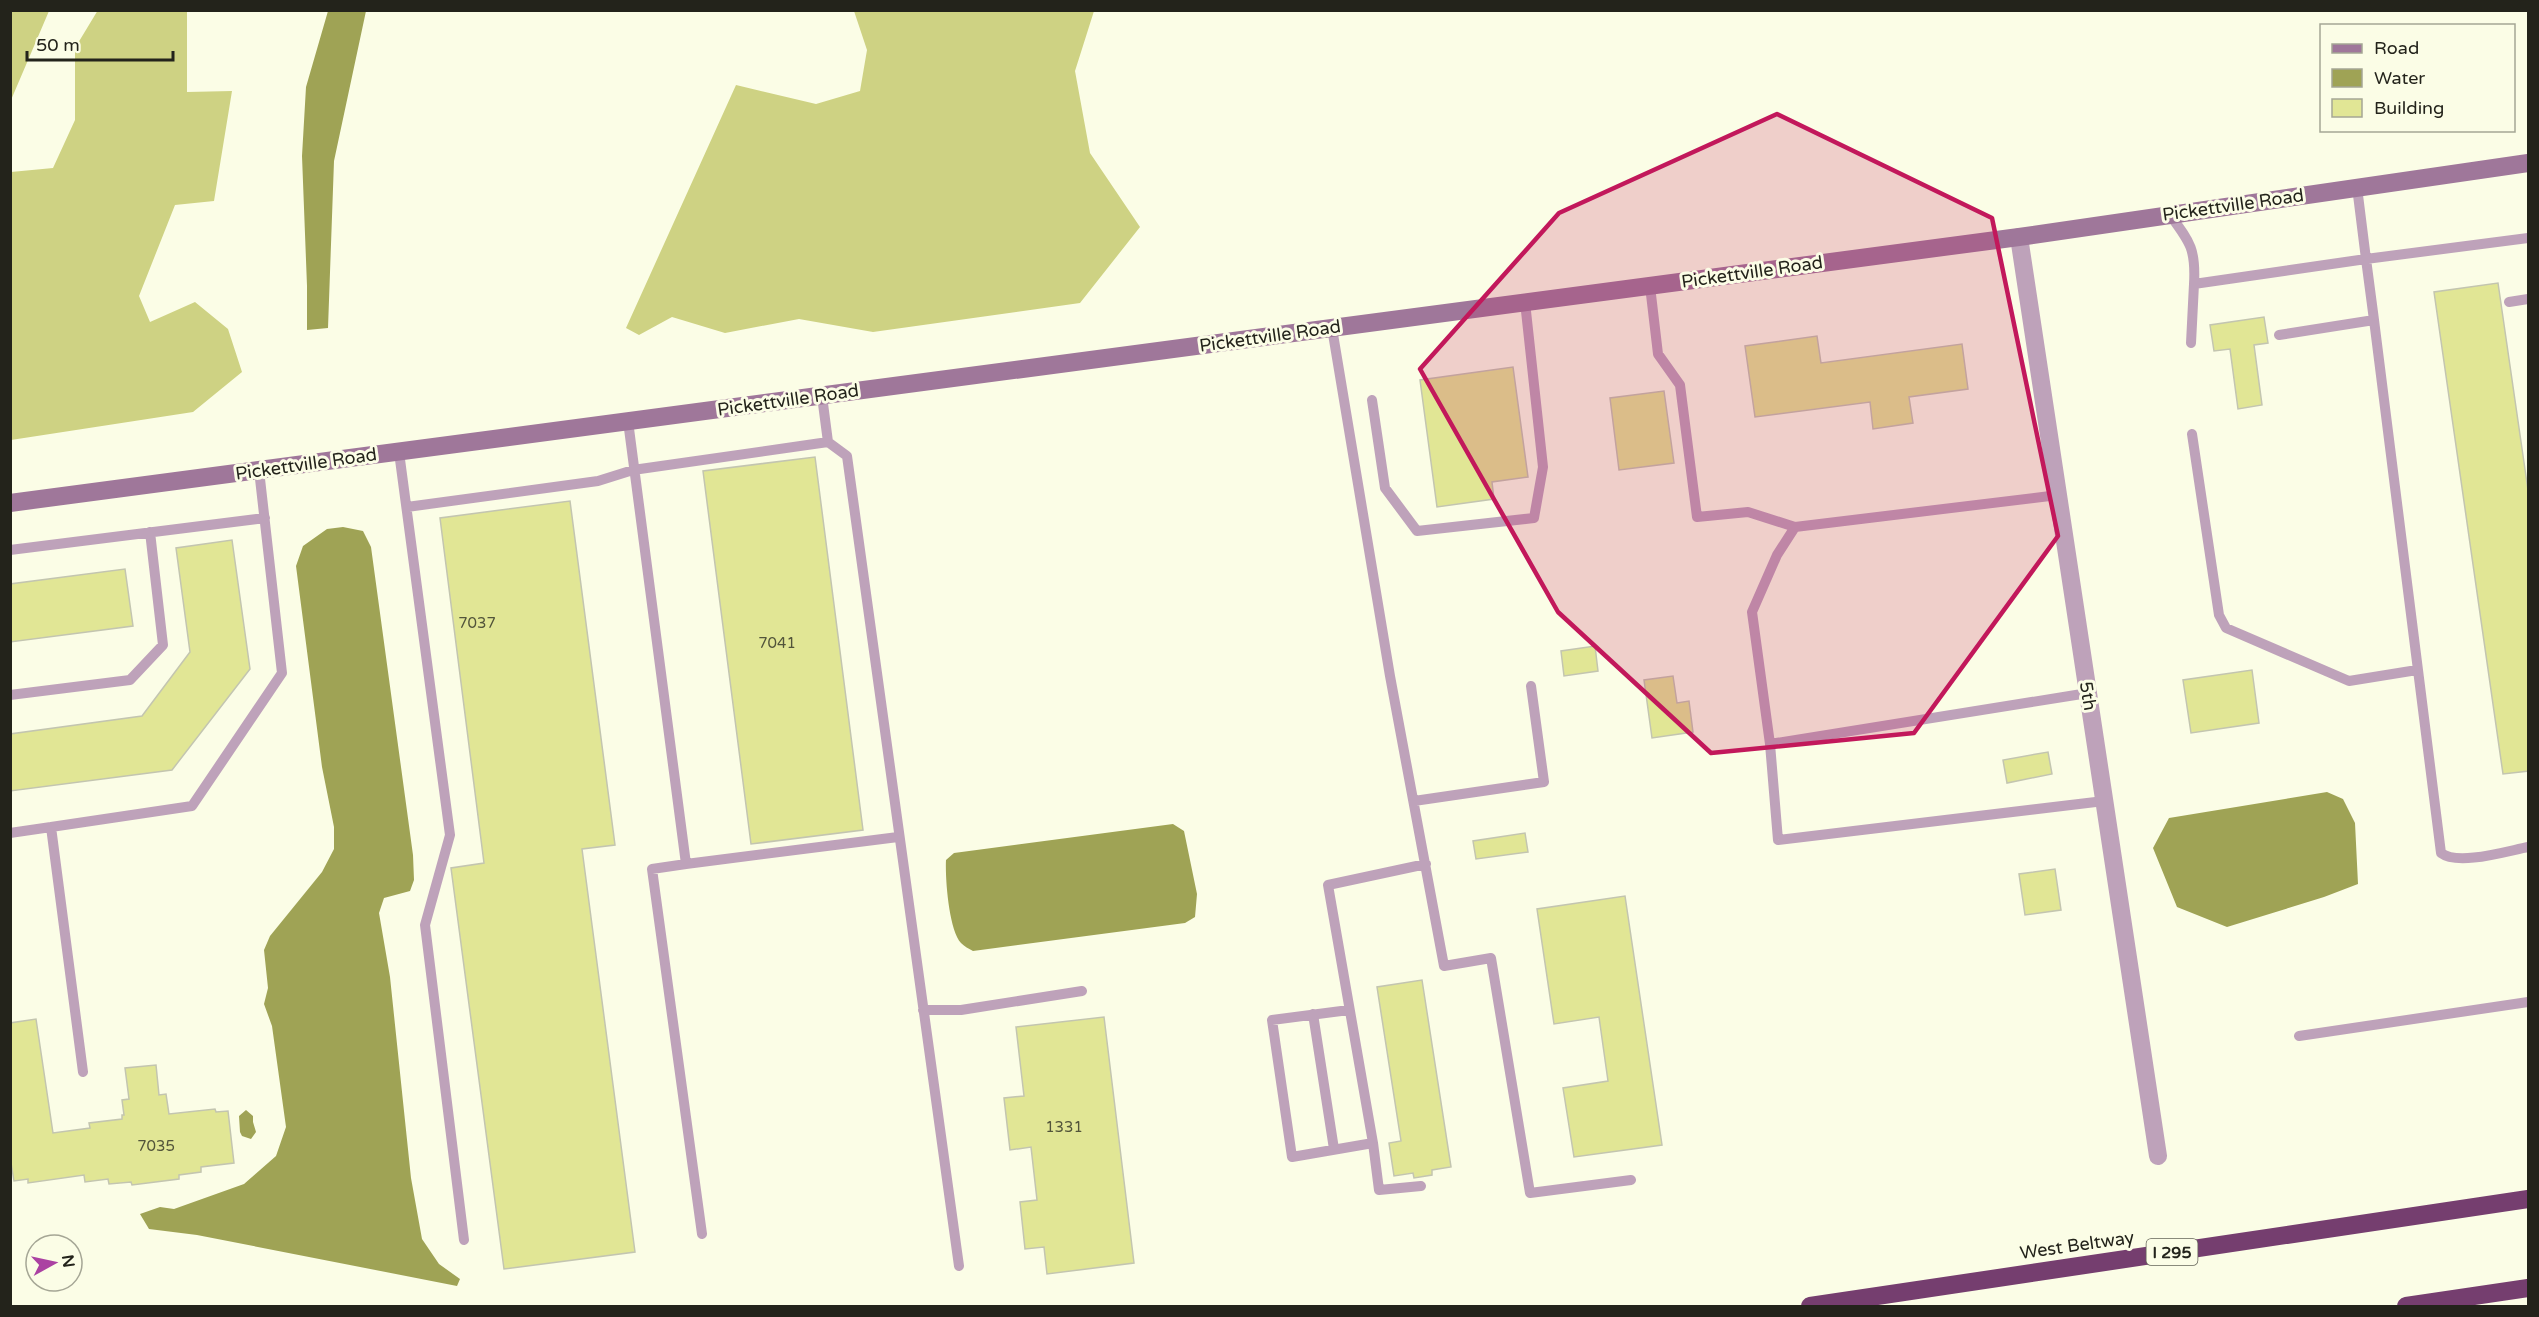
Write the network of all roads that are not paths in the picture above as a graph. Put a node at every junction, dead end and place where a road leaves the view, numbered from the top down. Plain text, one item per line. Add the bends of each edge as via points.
1 (2529, 163) edge
2 (2357, 187) junction
3 (2170, 215) junction
4 (2019, 237) junction
5 (2529, 238) edge
6 (2366, 259) junction
7 (2194, 284) junction
8 (1650, 286) junction
9 (2529, 299) edge
10 (1525, 302) junction
11 (2509, 302) dead end
12 (2374, 320) junction
13 (1332, 328) junction
14 (2279, 335) dead end
15 (2191, 343) dead end
16 (822, 396) junction
17 (1372, 400) dead end
18 (628, 421) junction
19 (2192, 434) dead end
20 (828, 442) junction
21 (399, 452) junction
22 (259, 470) junction
23 (633, 470) junction
24 (2058, 495) junction
25 (10, 503) edge
26 (406, 507) junction
27 (265, 518) junction
28 (1795, 527) junction
29 (150, 532) junction
30 (10, 550) edge
31 (2417, 670) junction
32 (1530, 686) dead end
33 (2088, 693) junction
34 (10, 695) edge
35 (1770, 744) junction
36 (1414, 801) junction
37 (2104, 801) junction
38 (51, 828) junction
39 (10, 832) edge
40 (898, 837) junction
41 (2529, 847) edge
42 (686, 864) junction
43 (1426, 864) junction
44 (1082, 991) dead end
45 (2529, 1002) edge
46 (922, 1010) junction
47 (1349, 1010) junction
48 (1313, 1014) junction
49 (2299, 1036) dead end
50 (83, 1072) dead end
51 (1372, 1143) junction
52 (1334, 1149) junction
53 (2157, 1155) dead end
54 (1631, 1180) dead end
55 (1421, 1186) dead end
56 (2529, 1199) edge
57 (702, 1234) dead end
58 (464, 1240) dead end
59 (958, 1266) dead end
60 (2529, 1288) edge
61 (1810, 1306) edge
62 (2406, 1306) edge

1 - 2 street, Pickettville Road
2 - 3 street, Pickettville Road
2 - 6 lane
3 - 4 street, Pickettville Road
3 - 7 lane via 2188,240 2195,259
4 - 8 street, Pickettville Road
4 - 24 street, 5th
5 - 6 lane
6 - 7 lane
6 - 12 lane
7 - 15 lane
8 - 10 street, Pickettville Road
8 - 28 lane via 1658,354 1680,385 1697,517 1748,512
9 - 11 lane
10 - 13 street, Pickettville Road
10 - 17 lane via 1543,467 1534,518 1417,531 1385,488
12 - 14 lane
12 - 31 lane
13 - 16 street, Pickettville Road
13 - 36 lane
16 - 18 street, Pickettville Road
16 - 20 lane
18 - 21 street, Pickettville Road
18 - 23 lane
19 - 31 lane via 2219,615 2226,628 2349,681
20 - 23 lane
20 - 40 lane via 847,456
21 - 22 street, Pickettville Road
21 - 26 lane
22 - 25 street, Pickettville Road
22 - 27 lane
23 - 26 lane via 598,482
23 - 42 lane
24 - 28 lane
24 - 33 street, 5th
26 - 58 lane via 450,835 425,925
27 - 29 lane
27 - 38 lane via 282,674 192,806
28 - 35 lane via 1777,555 1752,612
29 - 30 lane
29 - 34 lane via 163,645 130,680
31 - 41 lane via 2441,853 2463,859
32 - 36 lane via 1544,782
33 - 35 lane
33 - 37 street, 5th
35 - 37 lane via 1778,840
36 - 43 lane
37 - 53 street, 5th
38 - 39 lane
38 - 50 lane
40 - 42 lane
40 - 46 lane
42 - 57 lane via 652,869
43 - 47 lane via 1328,885
43 - 54 lane via 1444,966 1491,958 1530,1193
44 - 46 lane via 961,1010
45 - 49 lane
46 - 59 lane
47 - 48 lane
47 - 51 lane
48 - 52 lane
48 - 52 lane via 1272,1020 1292,1157
51 - 52 lane
51 - 55 lane via 1379,1190
56 - 61 highway, West Beltway / I 295
60 - 62 highway

